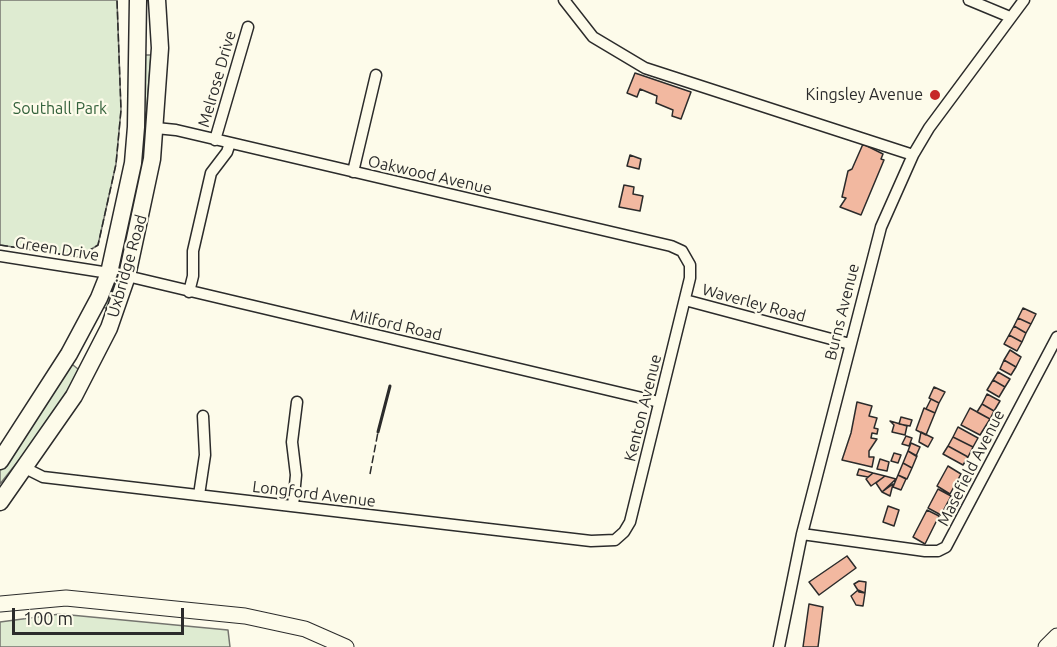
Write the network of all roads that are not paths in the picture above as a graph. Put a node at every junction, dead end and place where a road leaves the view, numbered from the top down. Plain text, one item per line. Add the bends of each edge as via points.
1 (138, 0) edge
2 (157, 0) edge
3 (564, 0) edge
4 (969, 0) edge
5 (1024, 0) edge
6 (1010, 17) junction
7 (248, 27) dead end
8 (138, 47) junction
9 (160, 48) junction
10 (376, 75) dead end
11 (156, 128) junction
12 (215, 140) junction
13 (230, 143) junction
14 (913, 154) junction
15 (353, 172) junction
16 (0, 256) edge
17 (690, 265) joint
18 (109, 273) junction
19 (127, 276) junction
20 (189, 292) junction
21 (685, 300) junction
22 (1057, 337) edge
23 (850, 344) junction
24 (69, 354) junction
25 (91, 366) junction
26 (297, 402) dead end
27 (659, 402) junction
28 (204, 416) dead end
29 (0, 460) edge
30 (25, 468) junction
31 (199, 495) junction
32 (0, 502) edge
33 (293, 507) junction
34 (802, 534) junction
35 (602, 542) joint
36 (0, 604) edge
37 (1057, 636) edge
38 (346, 647) edge
39 (779, 647) edge
40 (1046, 647) edge

1 - 8 main road, Uxbridge Road
2 - 9 main road, Uxbridge Road
3 - 14 street via 593,37 645,68
4 - 6 street
5 - 6 street, Burns Avenue
6 - 14 street, Burns Avenue
7 - 12 street, Melrose Drive
8 - 9 main road
8 - 18 main road, Uxbridge Road via 133,163
9 - 11 main road, Uxbridge Road
10 - 15 street
11 - 12 street, Oakwood Avenue
11 - 19 main road, Uxbridge Road via 148,189
12 - 13 street, Oakwood Avenue
13 - 15 street, Oakwood Avenue
13 - 20 street via 211,173 192,256
14 - 23 street, Burns Avenue via 881,227
15 - 17 street, Oakwood Avenue via 671,246 682,251
16 - 18 street, Green Drive
17 - 21 street, Kenton Avenue
18 - 24 main road, Uxbridge Road
19 - 20 street, Milford Road
19 - 25 main road, Uxbridge Road
20 - 27 street, Milford Road
21 - 23 street, Waverley Road
21 - 27 street, Kenton Avenue
22 - 34 street, Masefield Avenue via 946,547 925,551
23 - 34 street, Burns Avenue
24 - 25 main road
24 - 29 main road, Uxbridge Road
25 - 30 main road, Uxbridge Road
26 - 33 street via 292,442 296,475
27 - 35 street, Kenton Avenue via 630,522 620,537
28 - 31 street via 205,455
30 - 31 street, Longford Avenue via 43,477
30 - 32 main road, Uxbridge Road
31 - 33 street, Longford Avenue
33 - 35 street, Longford Avenue
34 - 39 street, Burns Avenue
36 - 38 street via 66,598 245,616 305,629
37 - 40 street

